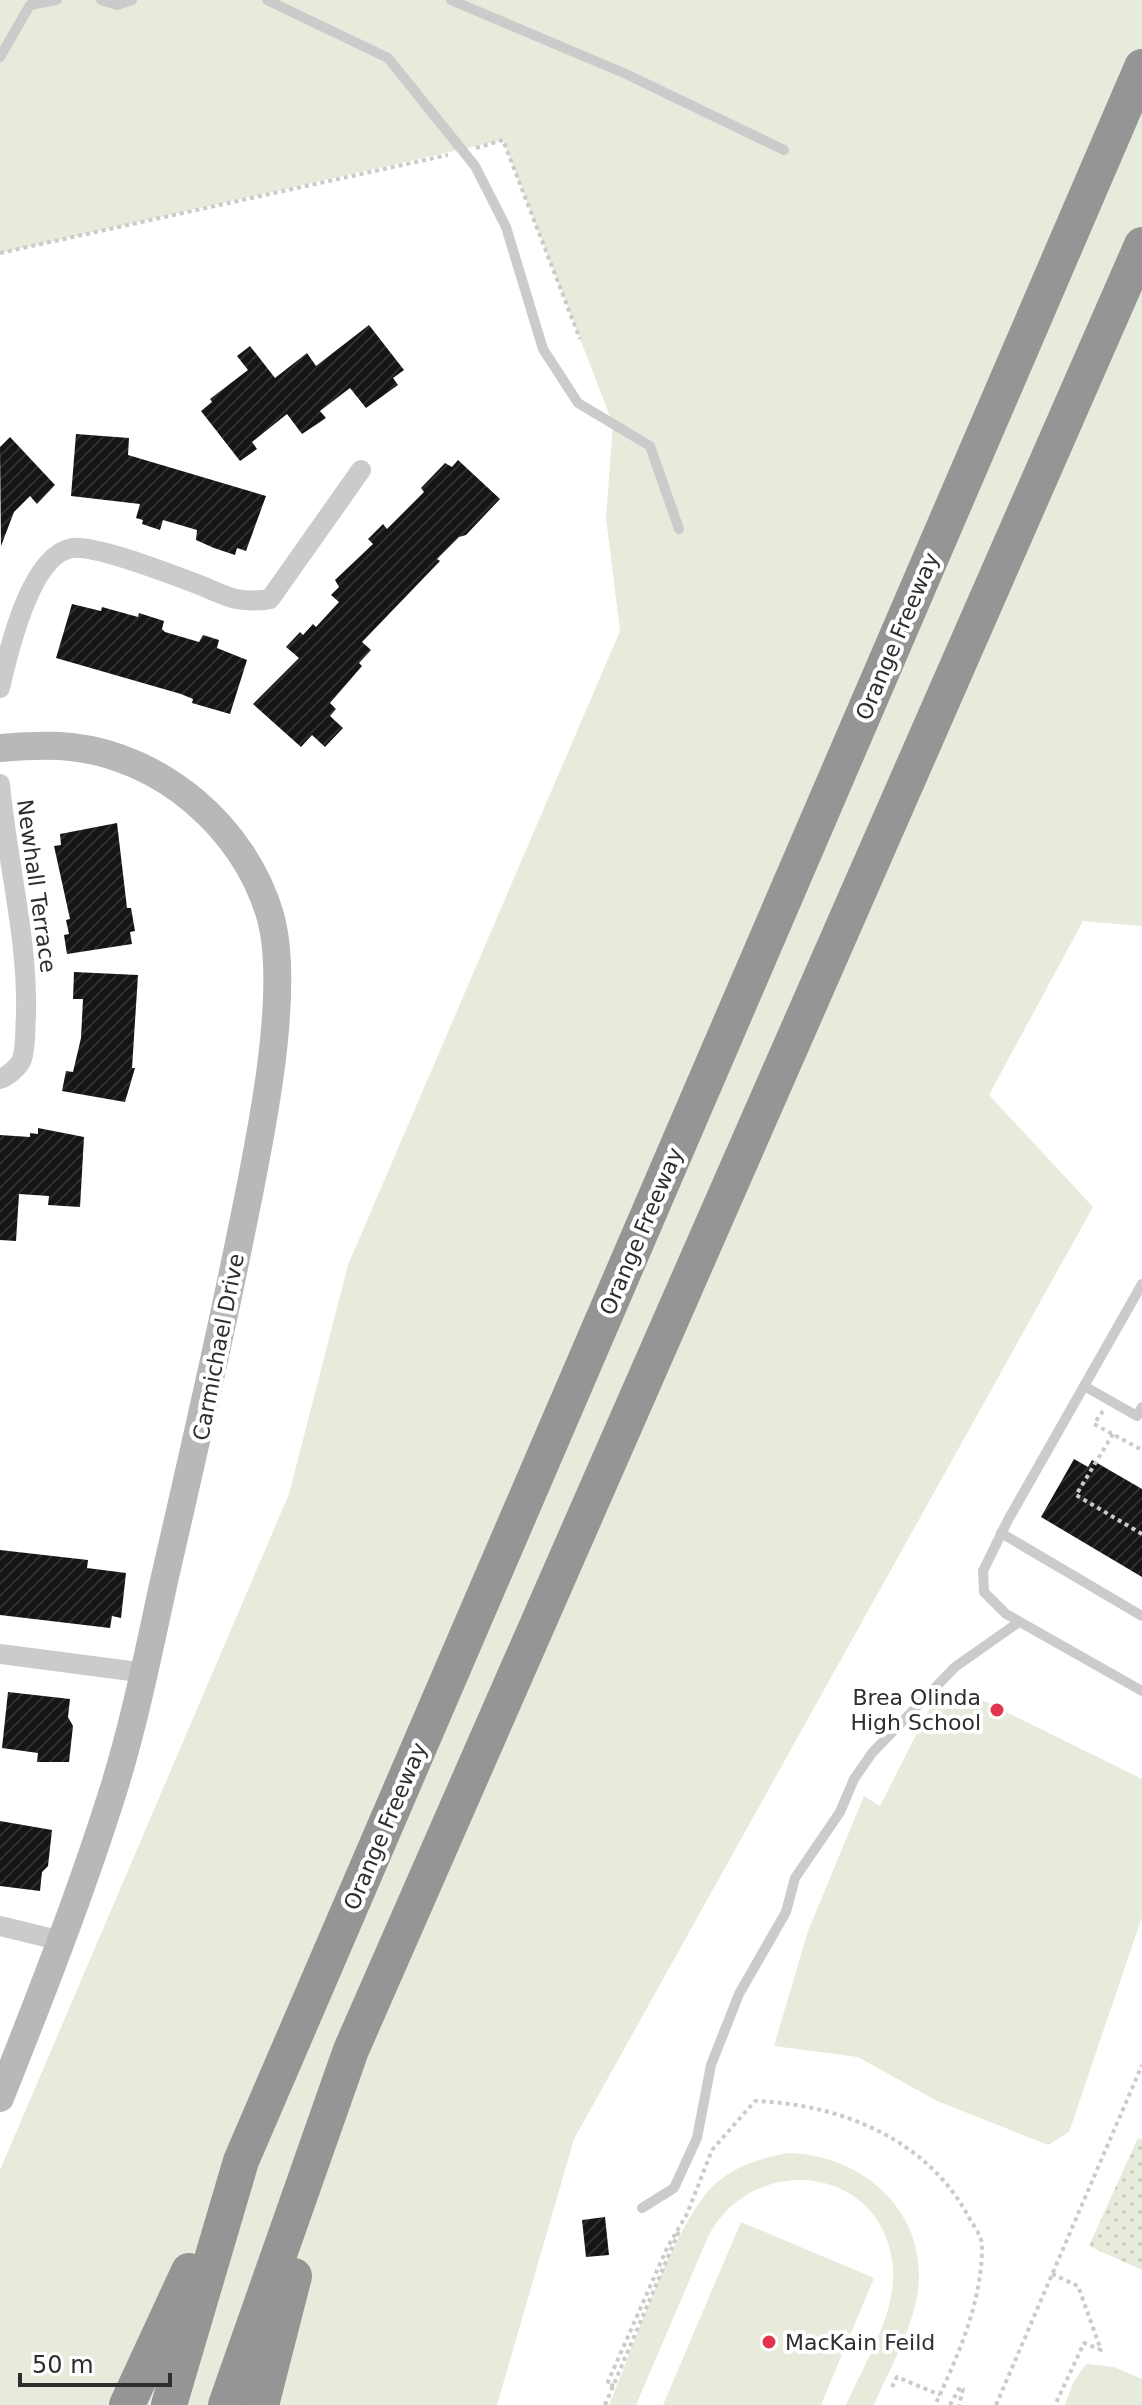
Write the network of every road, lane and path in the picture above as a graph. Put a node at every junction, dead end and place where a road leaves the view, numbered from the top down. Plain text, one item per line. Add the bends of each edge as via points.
1 (57, 0) edge
2 (101, 0) edge
3 (132, 0) edge
4 (267, 0) edge
5 (451, 0) edge
6 (0, 57) edge
7 (1142, 67) edge
8 (784, 150) dead end
9 (463, 151) junction
10 (1142, 245) edge
11 (0, 253) edge
12 (580, 339) dead end
13 (361, 470) dead end
14 (679, 529) dead end
15 (0, 688) edge
16 (0, 748) edge
17 (0, 784) edge
18 (0, 1079) edge
19 (1142, 1284) edge
20 (1084, 1386) junction
21 (1106, 1407) dead end
22 (1142, 1407) edge
23 (1113, 1434) junction
24 (1142, 1450) edge
25 (1075, 1497) dead end
26 (1001, 1533) junction
27 (1142, 1535) edge
28 (1142, 1616) edge
29 (1019, 1622) junction
30 (0, 1654) edge
31 (146, 1673) junction
32 (1142, 1691) edge
33 (0, 1926) edge
34 (62, 1941) junction
35 (351, 2050) junction
36 (1142, 2065) edge
37 (0, 2098) edge
38 (241, 2161) junction
39 (642, 2208) dead end
40 (1052, 2274) junction
41 (892, 2387) dead end
42 (940, 2395) junction
43 (127, 2405) edge
44 (169, 2405) edge
45 (226, 2405) edge
46 (261, 2405) edge
47 (605, 2405) edge
48 (935, 2405) edge
49 (950, 2405) edge
50 (959, 2405) edge
51 (996, 2405) edge
52 (1055, 2405) edge

1 - 6 lane via 30,5
2 - 3 lane via 117,5
4 - 9 lane via 388,58
5 - 8 lane via 626,74
7 - 38 highway, Orange Freeway
9 - 11 path
9 - 12 path via 503,140
9 - 14 lane via 506,227 543,349 578,403 650,446
10 - 35 highway
13 - 15 street via 270,599 242,603 108,554 72,548 43,564 10,644
16 - 31 street, Carmichael Drive via 71,747 109,755 183,790 233,843 270,913 274,937 275,1014 251,1180
17 - 18 street, Newhall Terrace via 24,935 26,983 22,1060
19 - 20 lane
20 - 22 lane via 1137,1416
20 - 26 lane
21 - 23 path via 1094,1424
23 - 24 path
23 - 27 path via 1076,1495
25 - 27 path
26 - 28 lane
26 - 29 lane via 983,1571 984,1592
29 - 32 lane
29 - 39 lane via 955,1667 872,1753 854,1779 840,1812 795,1878 786,1912 739,1994 711,2065 697,2138 674,2188
30 - 31 street
31 - 34 street, Carmichael Drive via 115,1786
33 - 34 street
34 - 37 street, Carmichael Drive
35 - 45 highway
35 - 46 highway
36 - 40 path
38 - 43 highway
38 - 44 highway, Orange Freeway
40 - 51 path
40 - 52 path via 1078,2286 1101,2350 1084,2343
41 - 42 path via 897,2377
42 - 47 path via 974,2303 983,2243 952,2187 915,2153 861,2120 785,2102 755,2101 712,2150
42 - 48 path
49 - 50 path via 960,2387

